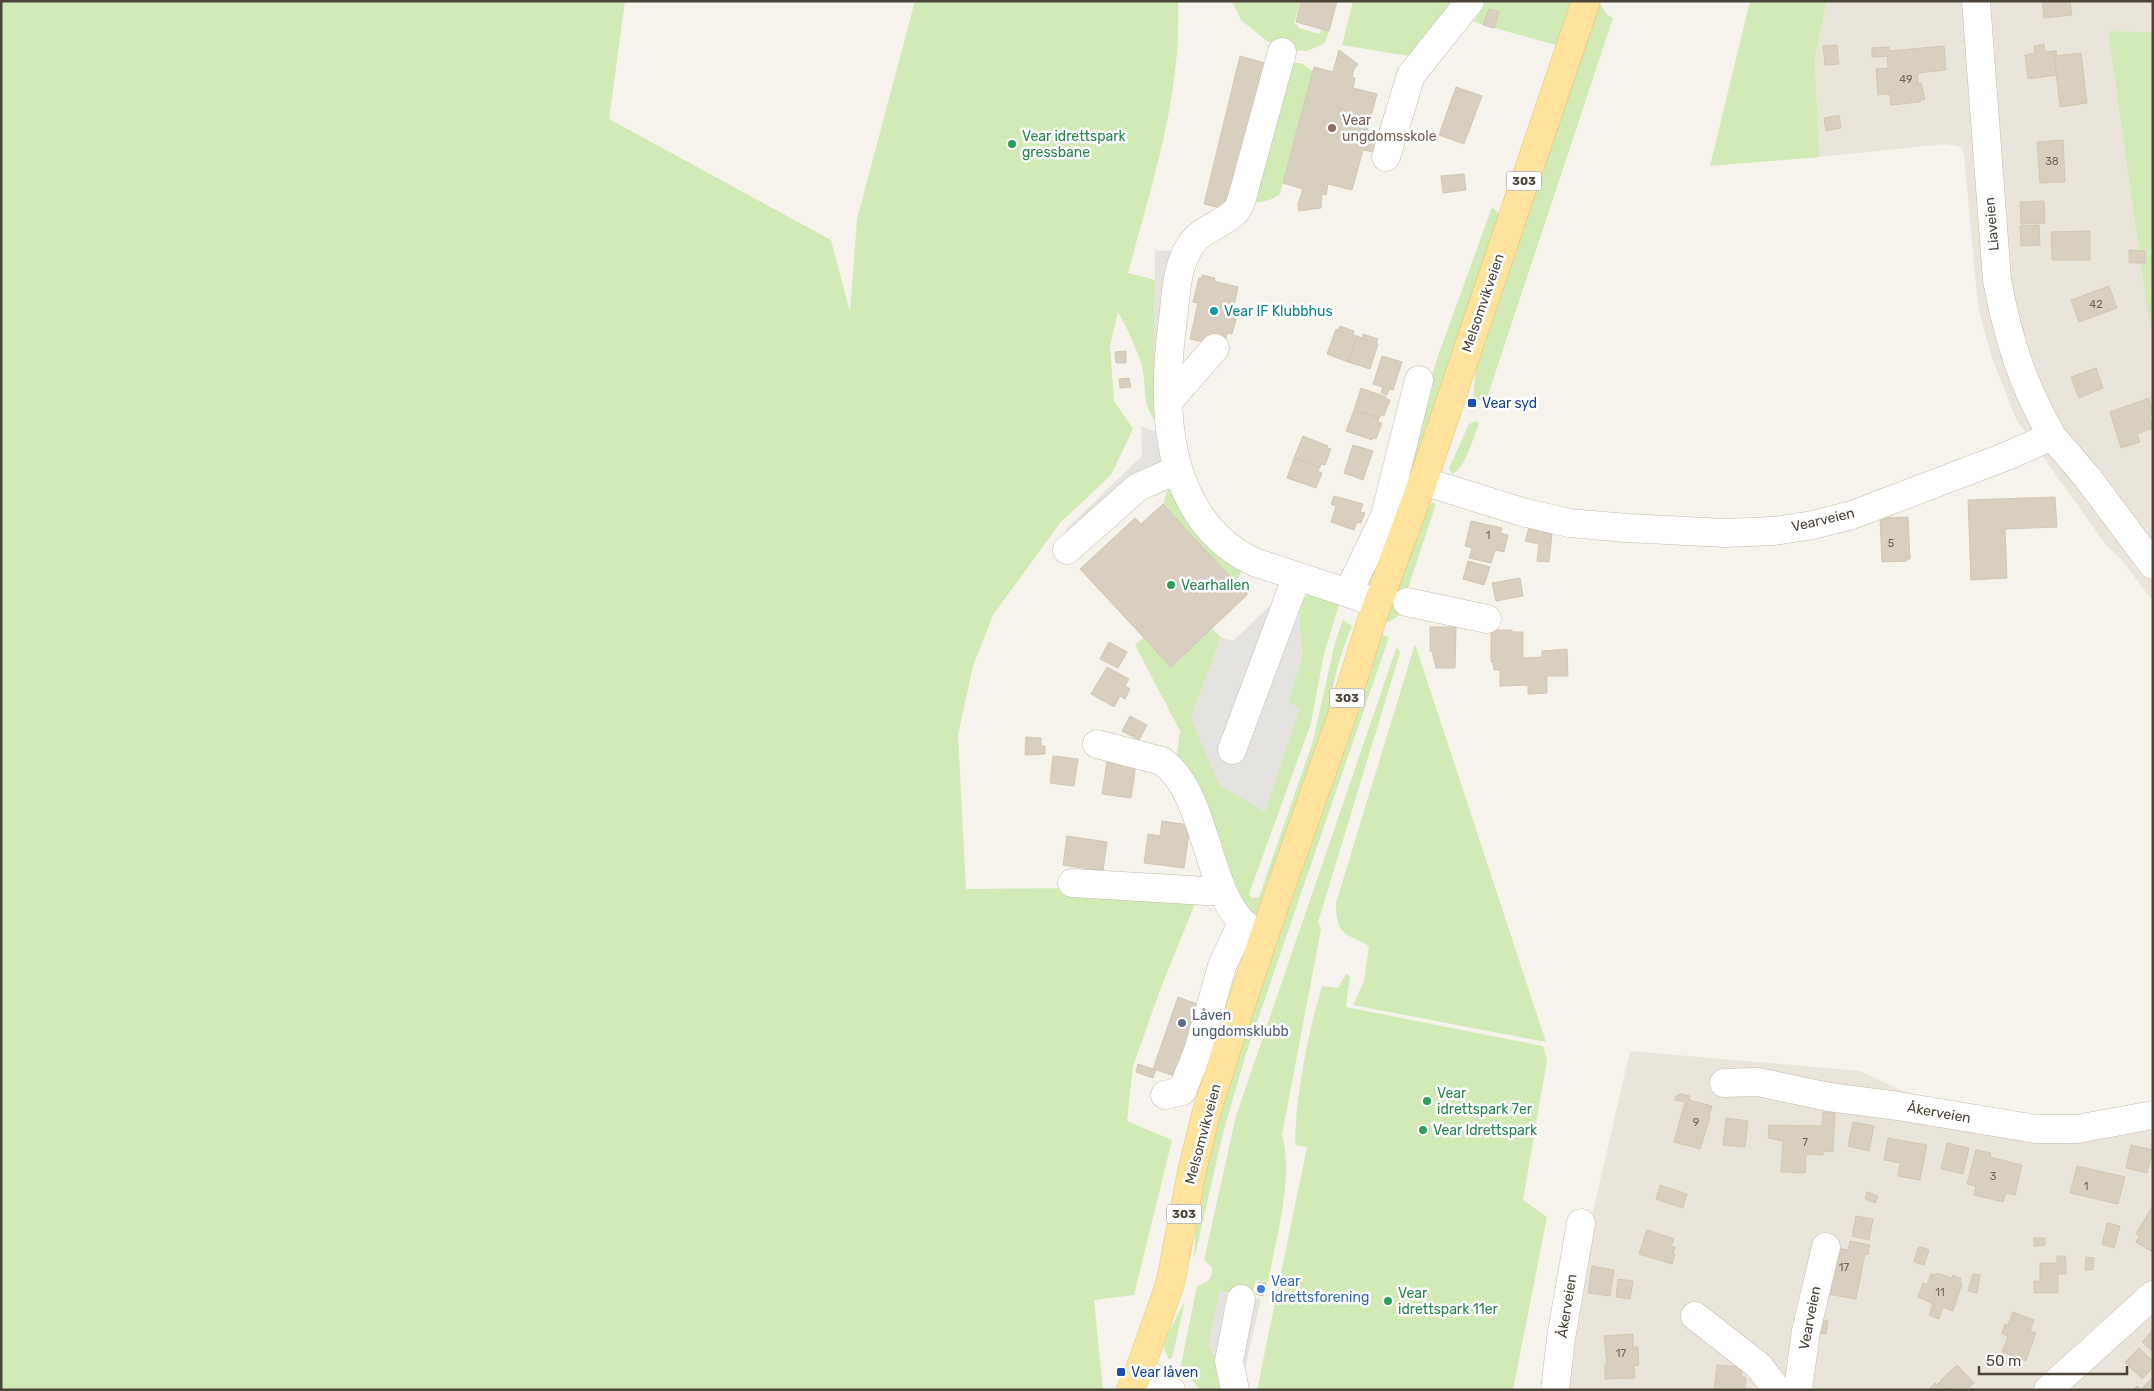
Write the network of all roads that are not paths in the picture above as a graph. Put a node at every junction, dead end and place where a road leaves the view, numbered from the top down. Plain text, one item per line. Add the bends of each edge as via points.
1 (1470, 1) edge
2 (1586, 1) edge
3 (1976, 1) edge
4 (1282, 52) dead end
5 (1386, 157) dead end
6 (1215, 348) dead end
7 (1419, 380) dead end
8 (1168, 402) junction
9 (2052, 436) junction
10 (1177, 470) junction
11 (1423, 481) junction
12 (1067, 550) dead end
13 (2153, 565) edge
14 (1297, 576) junction
15 (1348, 593) junction
16 (1407, 602) dead end
17 (1378, 604) junction
18 (1487, 618) dead end
19 (1097, 744) dead end
20 (1232, 750) dead end
21 (1072, 883) dead end
22 (1223, 892) junction
23 (1253, 929) junction
24 (1724, 1084) dead end
25 (1165, 1095) dead end
26 (2153, 1115) edge
27 (1581, 1223) dead end
28 (1826, 1247) dead end
29 (2153, 1296) edge
30 (1241, 1299) dead end
31 (1695, 1316) dead end
32 (1136, 1379) edge
33 (1171, 1390) edge
34 (1235, 1390) edge
35 (1555, 1390) edge
36 (1777, 1390) edge
37 (1798, 1390) edge
38 (2048, 1390) edge

1 - 5 street via 1411,75
2 - 11 main road, Melsomvikveien / 303
3 - 9 street, Liaveien via 1997,280 2004,318 2020,371
4 - 8 street via 1236,212 1208,229 1190,245 1178,276 1170,338
6 - 8 street
7 - 15 street via 1384,516
8 - 10 street
9 - 11 street, Vearveien via 1852,515 1774,531 1725,533 1569,523
9 - 13 street
10 - 12 street via 1138,487
10 - 14 street via 1189,500 1220,539 1254,562
11 - 17 main road, Melsomvikveien / 303
14 - 15 street
14 - 20 street
15 - 17 street
16 - 18 street
17 - 23 main road, Melsomvikveien / 303 via 1341,718
19 - 22 street via 1162,761 1171,767 1193,804
21 - 22 street
22 - 23 street
23 - 25 street, Melsomvikveien via 1222,966 1198,1051 1182,1091
23 - 32 main road, Melsomvikveien / 303 via 1192,1171 1170,1284
24 - 26 street, Åkerveien via 1758,1082 1829,1097 2036,1129 2077,1129
27 - 35 street, Åkerveien
28 - 37 street, Vearveien via 1806,1330
29 - 38 street
30 - 34 street via 1229,1361
31 - 36 street via 1759,1366
32 - 33 street

